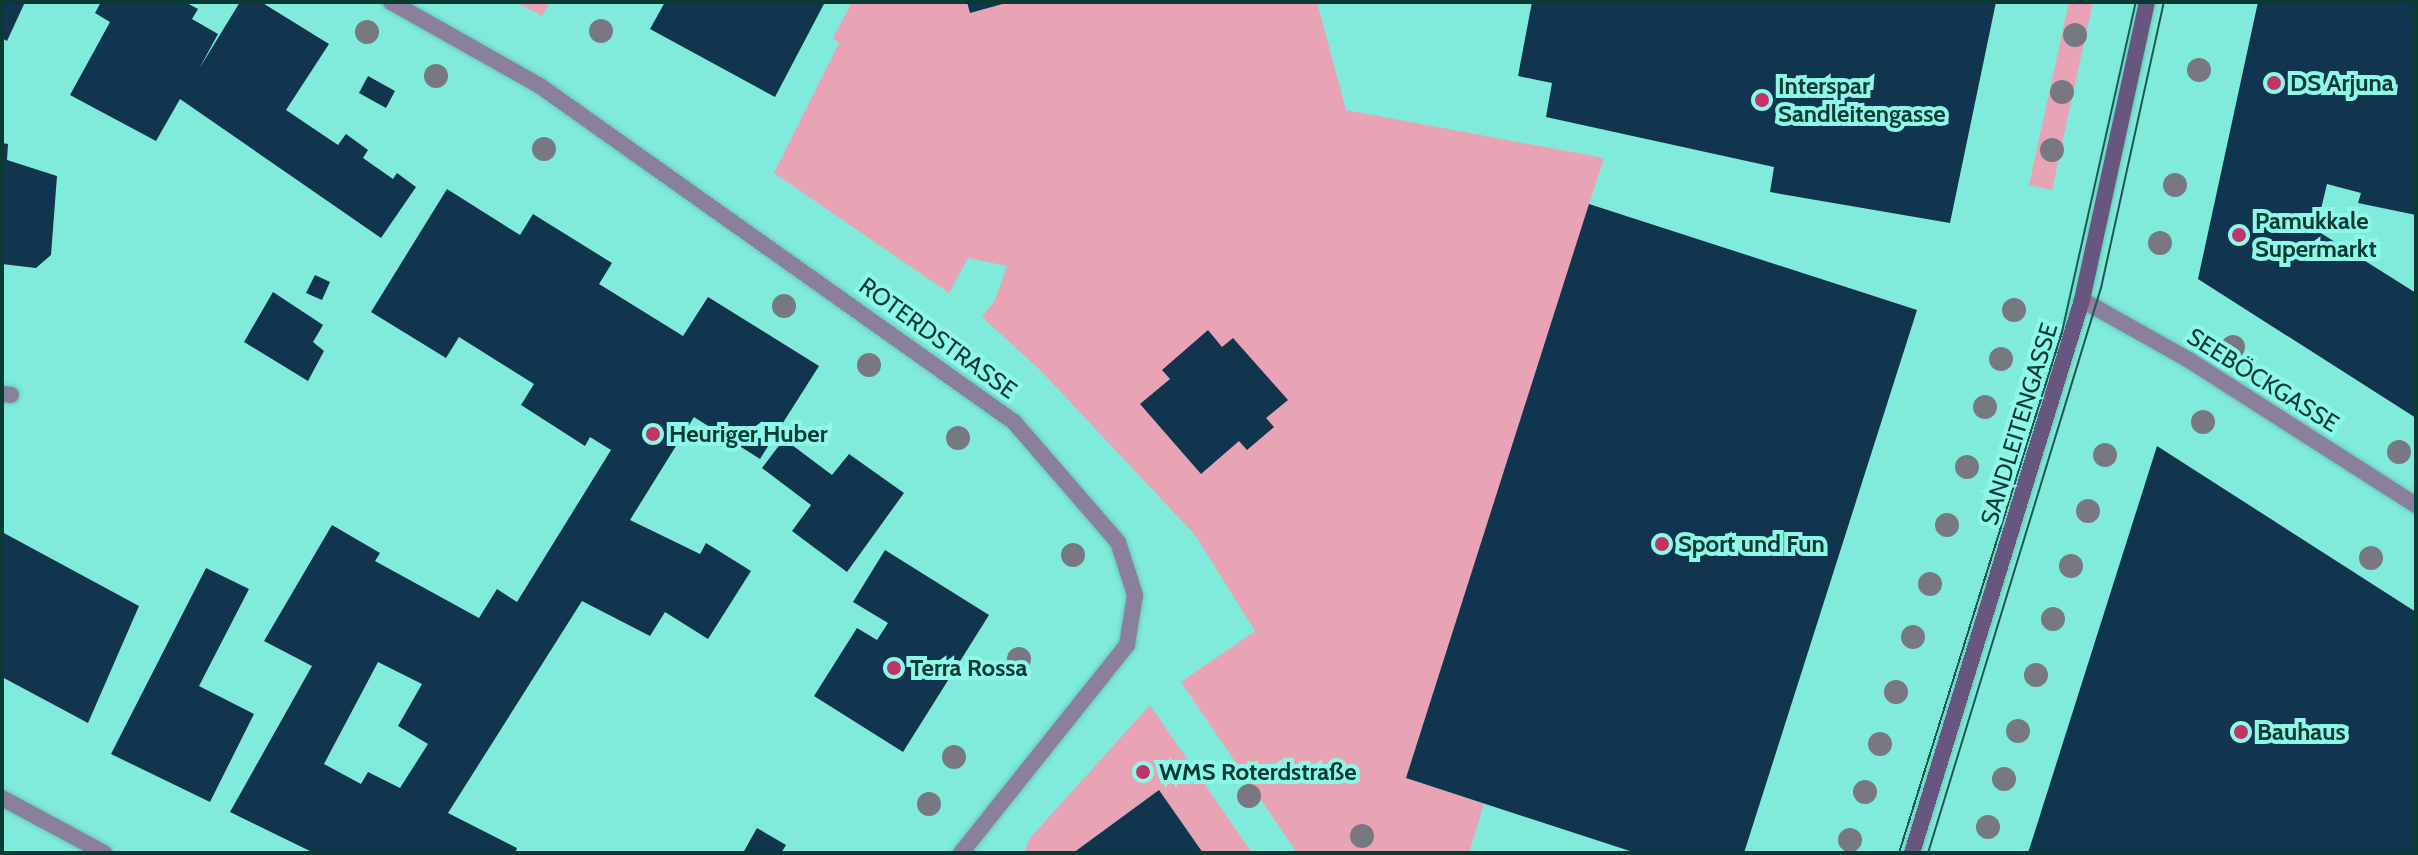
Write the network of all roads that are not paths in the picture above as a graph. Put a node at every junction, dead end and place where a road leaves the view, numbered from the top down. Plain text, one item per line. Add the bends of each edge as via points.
1 (391, 2) edge
2 (2147, 2) edge
3 (2082, 300) junction
4 (2416, 505) edge
5 (2, 798) edge
6 (104, 853) edge
7 (961, 853) edge
8 (1912, 853) edge

1 - 7 street, ROTERDSTRASSE via 540,86 1014,422 1118,542 1135,595 1127,645
2 - 3 main road, SANDLEITENGASSE
3 - 4 street, SEEBÖCKGASSE via 2189,360
3 - 8 main road, SANDLEITENGASSE
5 - 6 street

